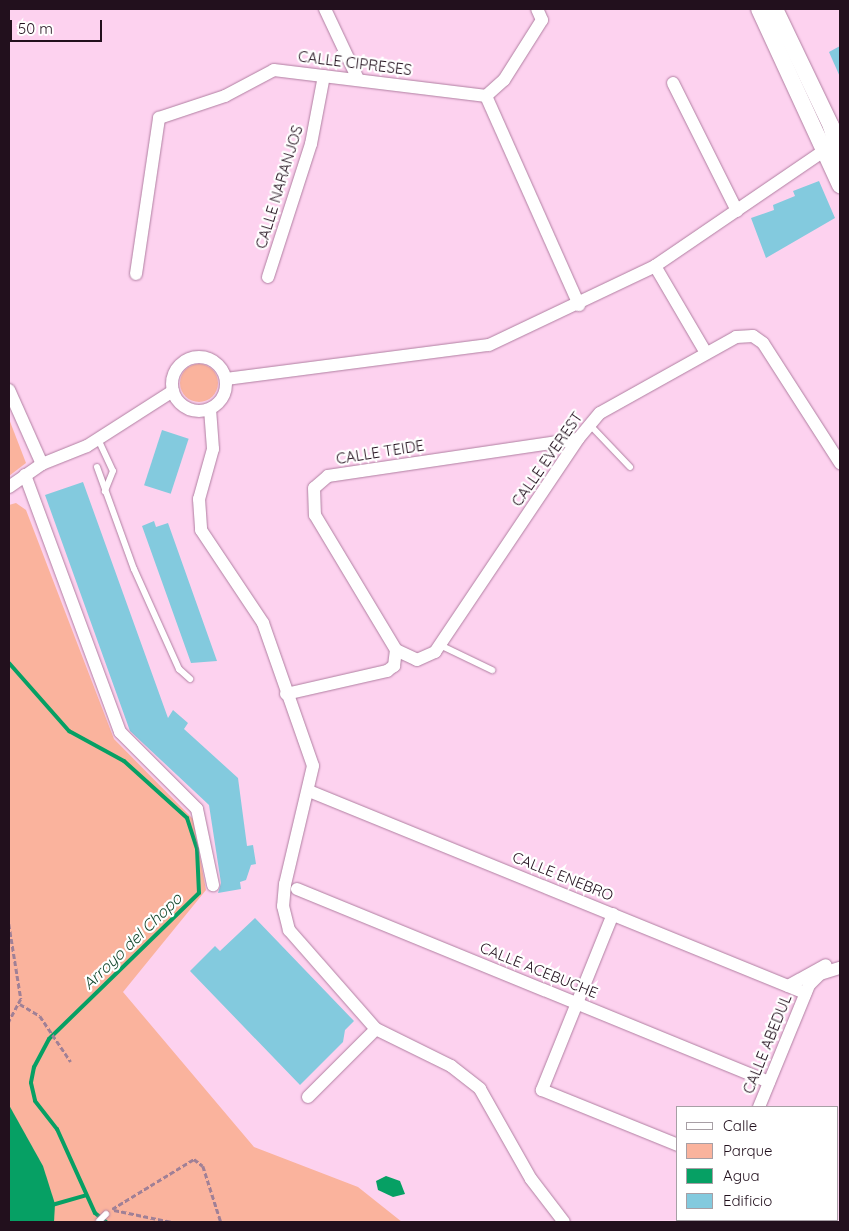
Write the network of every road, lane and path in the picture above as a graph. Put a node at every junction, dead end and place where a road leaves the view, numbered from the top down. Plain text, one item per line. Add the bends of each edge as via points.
1 (325, 9) edge
2 (537, 9) edge
3 (759, 9) edge
4 (775, 9) edge
5 (324, 76) junction
6 (358, 79) junction
7 (673, 83) dead end
8 (486, 96) junction
9 (835, 148) edge
10 (840, 185) edge
11 (737, 211) junction
12 (655, 266) junction
13 (136, 274) dead end
14 (268, 277) dead end
15 (579, 305) junction
16 (706, 353) junction
17 (226, 379) junction
18 (9, 390) edge
19 (173, 391) junction
20 (210, 409) junction
21 (590, 425) junction
22 (98, 439) junction
23 (578, 439) junction
24 (840, 462) edge
25 (42, 464) junction
26 (97, 467) dead end
27 (630, 467) dead end
28 (25, 475) junction
29 (9, 486) edge
30 (106, 491) junction
31 (440, 645) junction
32 (396, 650) junction
33 (492, 670) dead end
34 (190, 680) dead end
35 (286, 694) junction
36 (309, 791) junction
37 (213, 886) dead end
38 (297, 889) dead end
39 (613, 914) junction
40 (9, 924) edge
41 (838, 967) edge
42 (788, 986) junction
43 (805, 993) junction
44 (20, 1004) junction
45 (578, 1004) junction
46 (9, 1022) edge
47 (376, 1029) junction
48 (71, 1062) dead end
49 (769, 1082) junction
50 (308, 1097) dead end
51 (758, 1106) edge
52 (676, 1144) edge
53 (109, 1212) junction
54 (99, 1221) edge
55 (172, 1222) edge
56 (221, 1222) edge
57 (564, 1222) edge

1 - 6 street
2 - 8 street via 542,20 504,80
3 - 9 street
4 - 9 street via 831,126
5 - 6 street, CALLE CIPRESES
5 - 13 street, CALLE CIPRESES via 274,70 225,96 159,118
5 - 14 street, CALLE NARANJOS via 311,144
6 - 8 street, CALLE CIPRESES
7 - 11 street
8 - 15 street
9 - 10 street
9 - 11 street
11 - 12 street
12 - 15 street
12 - 16 street
15 - 17 street via 489,345
16 - 21 street, CALLE EVEREST via 606,408
16 - 24 street, CALLE EVEREST via 736,337 757,338
17 - 19 street via 219,365 197,357 177,369
17 - 20 street via 221,399
18 - 25 street
19 - 20 street via 192,410
19 - 22 street
20 - 35 street via 213,449 199,500 200,530 264,623
21 - 23 street, CALLE EVEREST
21 - 27 lane
22 - 25 street
22 - 30 lane via 113,471
23 - 31 street, CALLE EVEREST
23 - 32 street, CALLE TEIDE via 328,476 314,488 315,516
25 - 28 street
26 - 30 lane
28 - 29 street
28 - 37 street via 120,732 197,809
30 - 34 lane via 142,587 179,669
31 - 32 street, CALLE EVEREST via 428,657 417,660
31 - 33 lane
32 - 35 street via 394,666 386,671
35 - 36 street via 313,766
36 - 39 street, CALLE ENEBRO
36 - 47 street via 286,884 283,906 289,930
38 - 45 street, CALLE ACEBUCHE
39 - 42 street, CALLE ENEBRO
39 - 45 street
40 - 44 path
41 - 42 street via 816,968
41 - 43 street via 814,979
42 - 43 street, CALLE ENEBRO
43 - 49 street, CALLE ABEDUL
44 - 46 path
44 - 48 path via 34,1010
45 - 49 street, CALLE ACEBUCHE
45 - 52 street via 542,1090
47 - 50 street
47 - 57 street via 451,1066 480,1089 531,1179
49 - 51 street, CALLE ABEDUL
53 - 54 lane
53 - 55 path
53 - 56 path via 194,1159 203,1166

